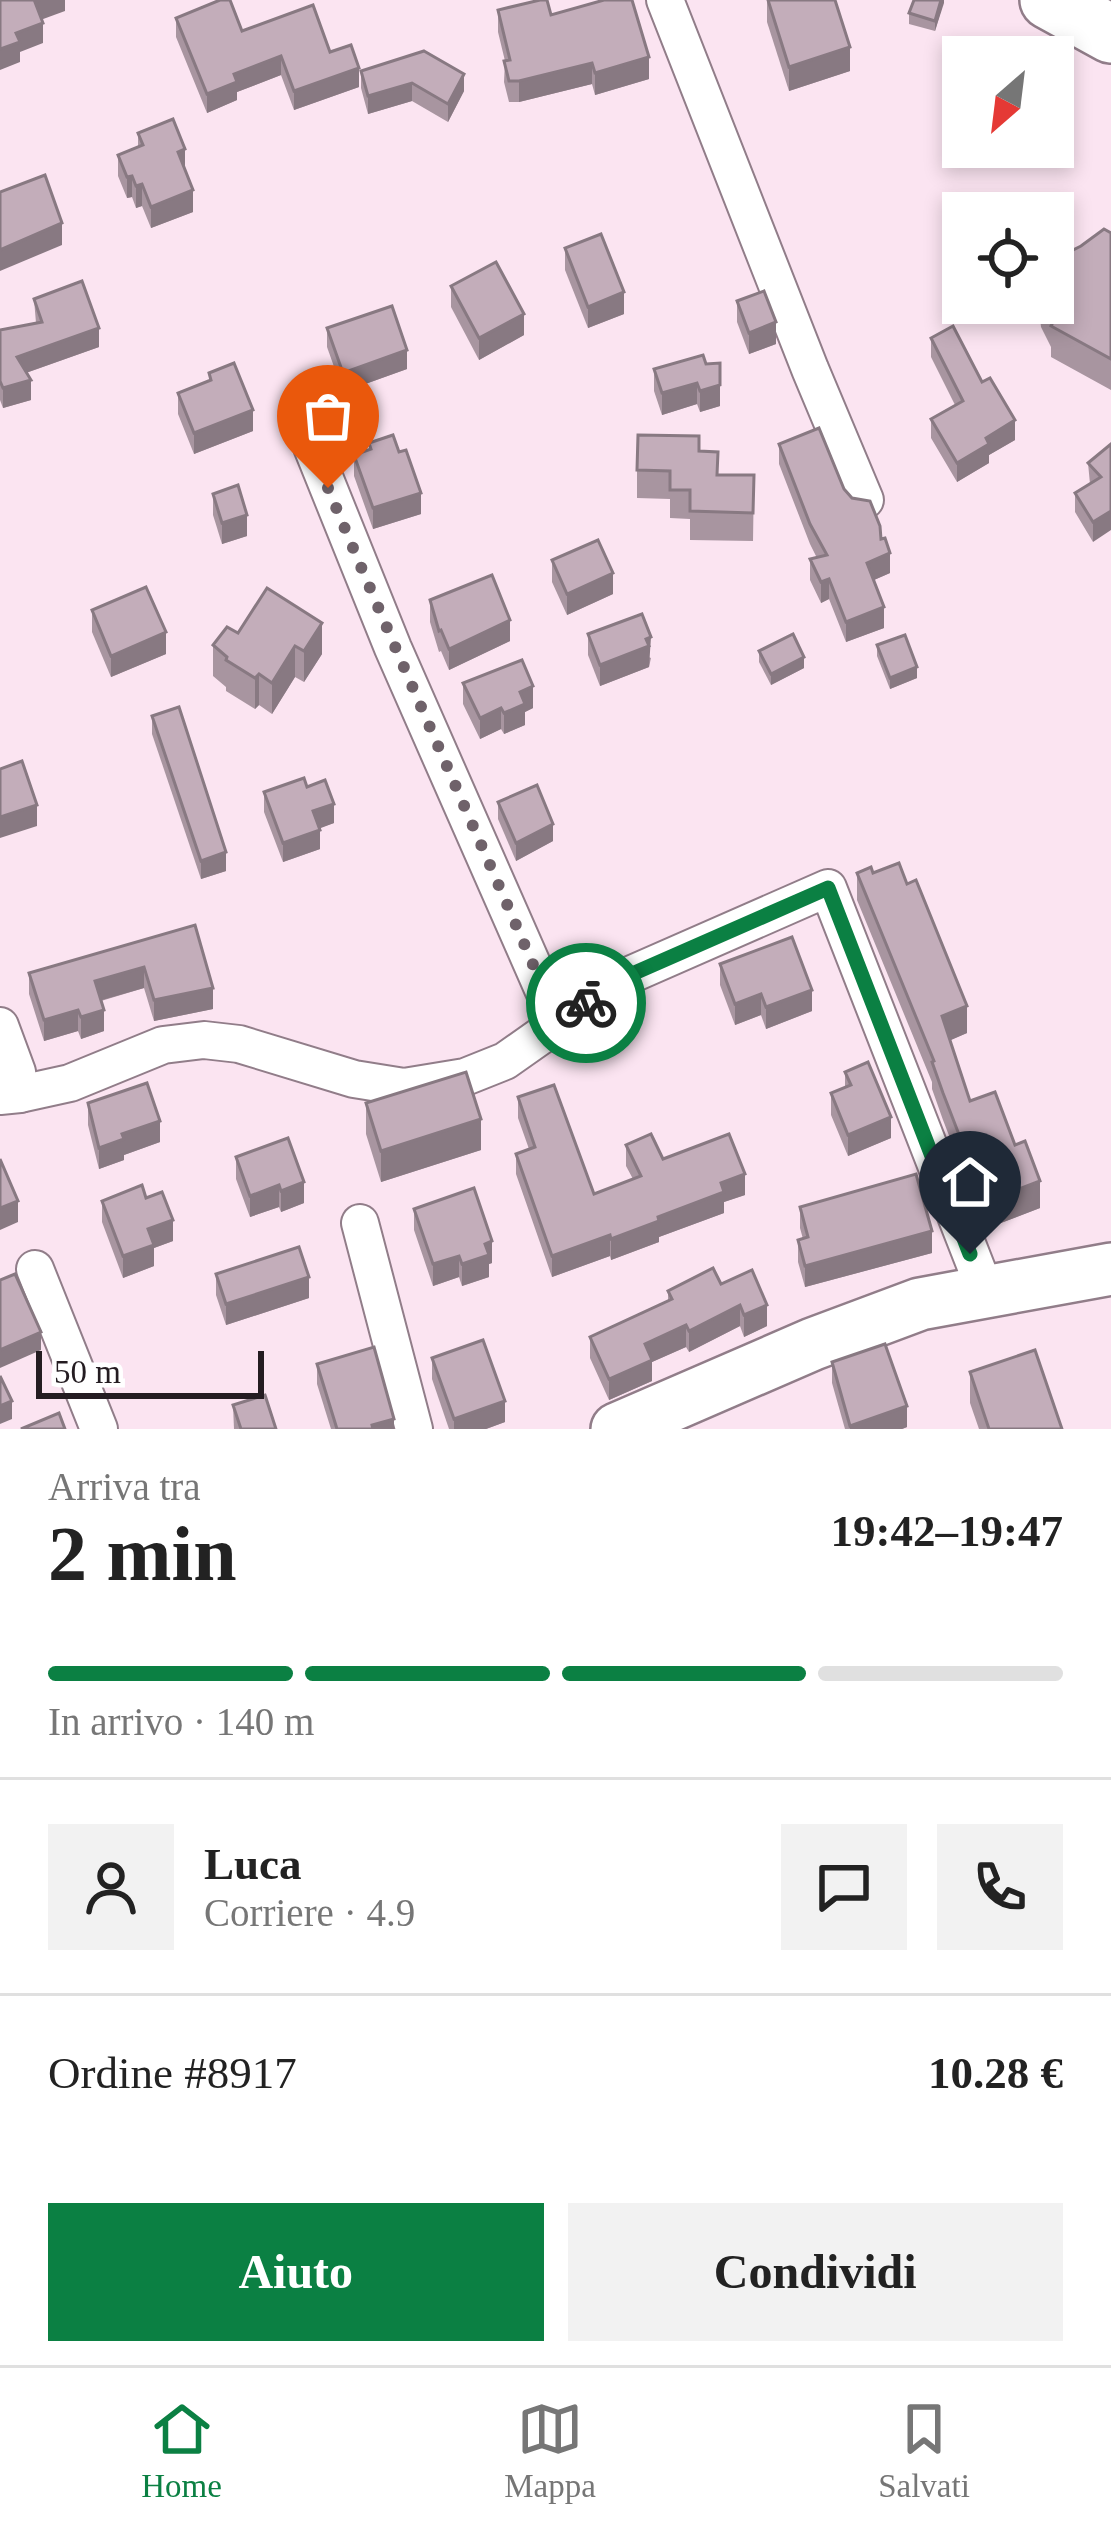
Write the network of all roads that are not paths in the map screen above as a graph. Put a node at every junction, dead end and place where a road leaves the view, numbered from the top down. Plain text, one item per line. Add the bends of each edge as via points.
1 (664, 0) edge
2 (312, 447) dead end
3 (865, 500) edge
4 (558, 1023) junction
5 (0, 1026) edge
6 (10, 1095) edge
7 (359, 1222) dead end
8 (1111, 1268) edge
9 (35, 1269) dead end
10 (986, 1290) junction
11 (99, 1429) edge
12 (414, 1429) edge
13 (616, 1429) edge

1 - 3 street
2 - 4 street
4 - 6 street via 505,1061 404,1087 204,1040 163,1045 70,1083
4 - 10 street via 623,978 828,888
5 - 6 street via 16,1072
7 - 12 street
8 - 10 street
9 - 11 street
10 - 13 street via 920,1304 813,1344

